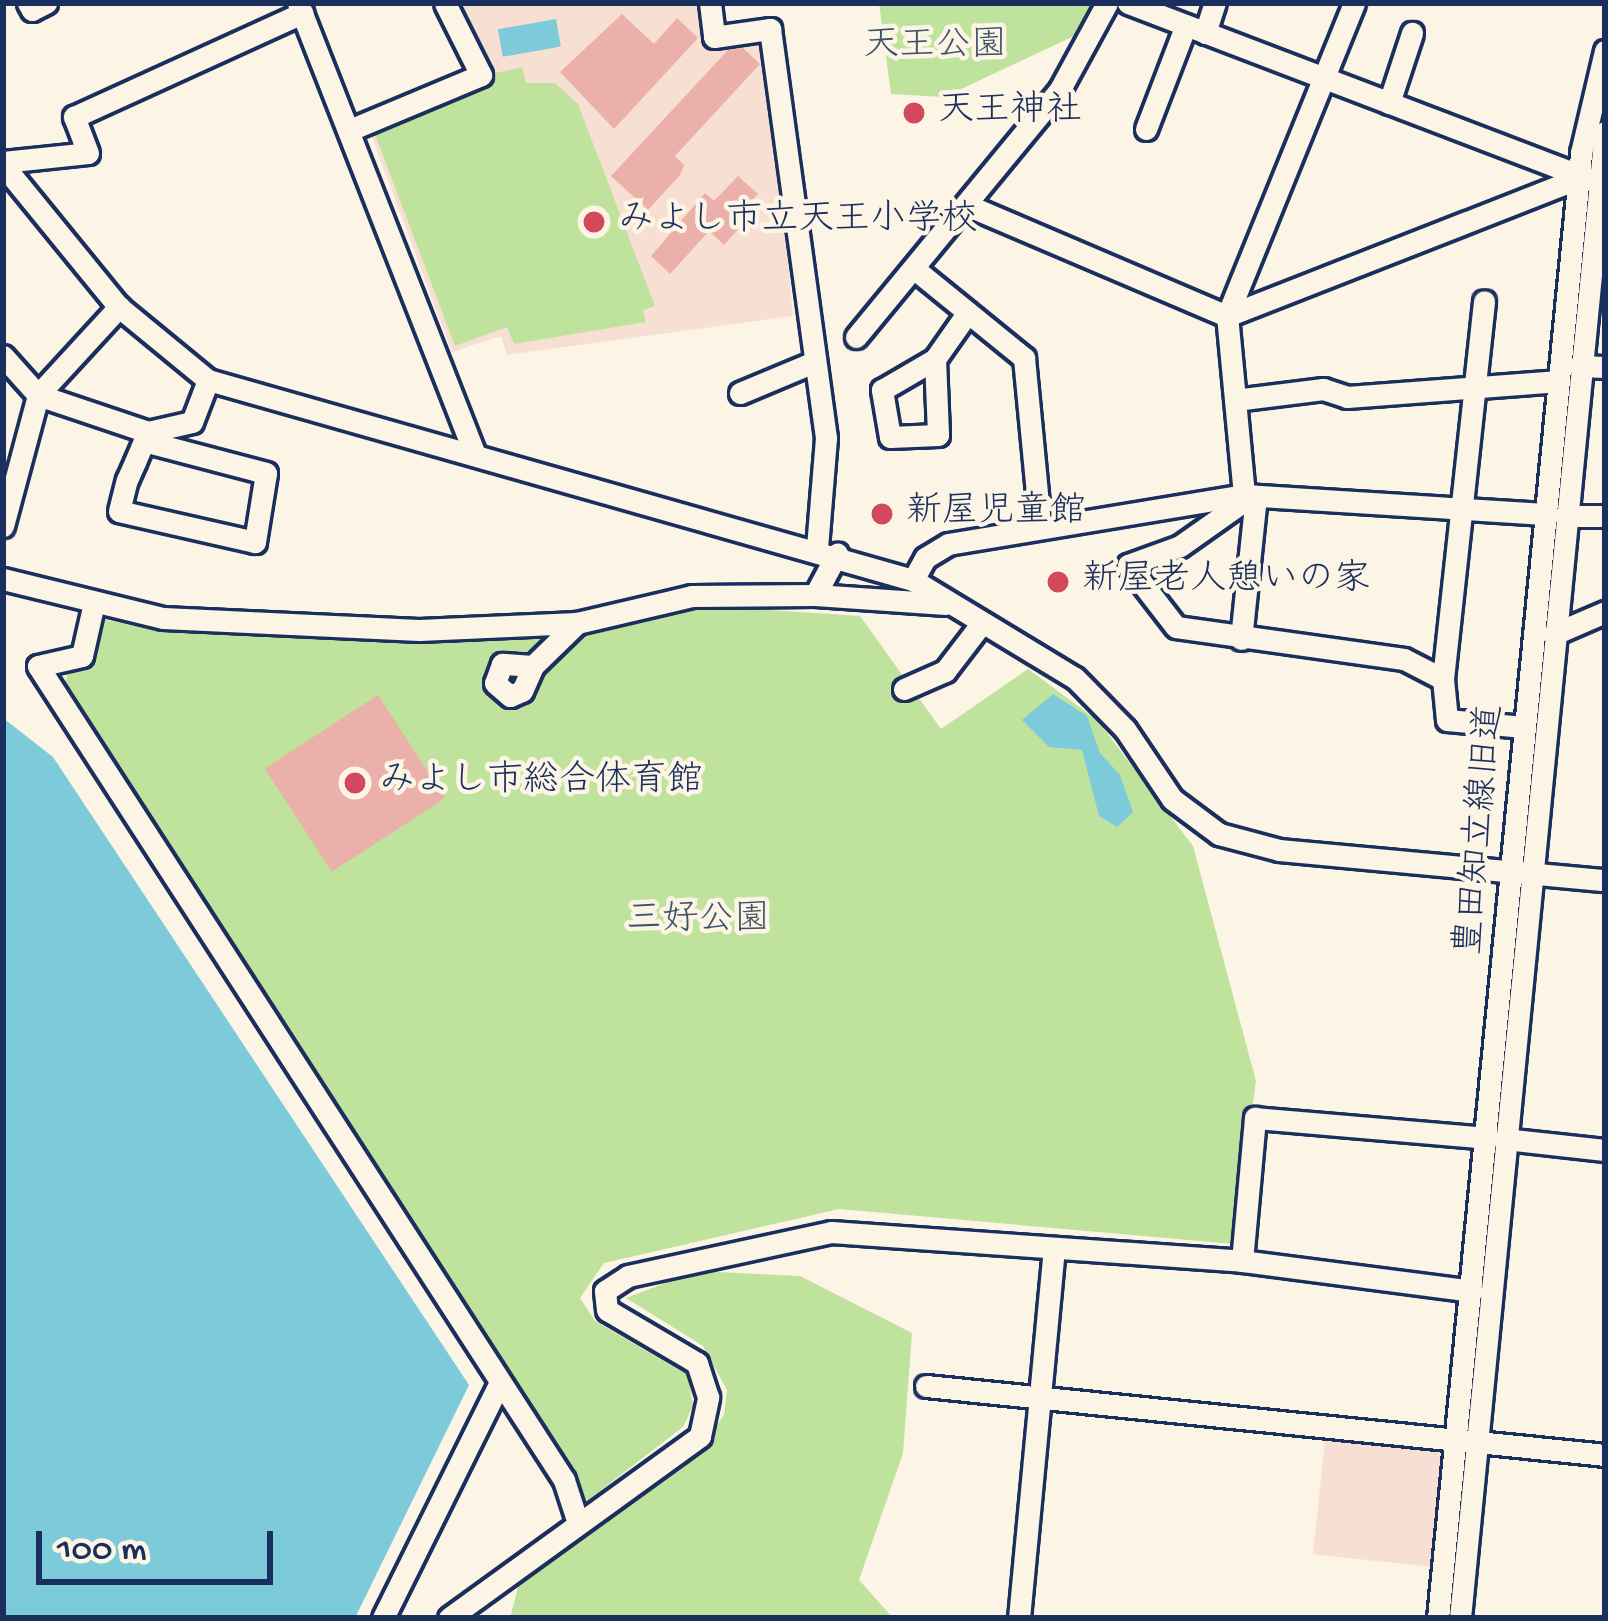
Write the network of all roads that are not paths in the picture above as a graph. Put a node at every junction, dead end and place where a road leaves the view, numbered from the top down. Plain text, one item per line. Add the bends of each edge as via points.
1 (28, 3) edge
2 (46, 3) edge
3 (445, 3) edge
4 (710, 3) edge
5 (1107, 3) edge
6 (1128, 3) edge
7 (1215, 3) edge
8 (1354, 3) edge
9 (300, 8) edge
10 (1195, 29) junction
11 (1412, 33) dead end
12 (1605, 50) edge
13 (1324, 79) junction
14 (1389, 103) junction
15 (352, 129) junction
16 (1147, 129) dead end
17 (1605, 132) edge
18 (3, 164) edge
19 (1594, 182) edge
20 (969, 206) junction
21 (917, 271) junction
22 (1484, 301) dead end
23 (119, 308) junction
24 (968, 312) junction
25 (1227, 316) junction
26 (856, 337) dead end
27 (3, 356) edge
28 (935, 358) dead end
29 (814, 362) junction
30 (1579, 366) junction
31 (1605, 368) edge
32 (208, 380) junction
33 (1559, 380) junction
34 (1472, 382) junction
35 (740, 394) dead end
36 (38, 395) junction
37 (1235, 400) junction
38 (146, 436) junction
39 (475, 455) junction
40 (12, 459) edge
41 (1250, 496) junction
42 (1466, 509) junction
43 (1557, 515) junction
44 (1605, 516) edge
45 (1040, 525) junction
46 (3, 526) edge
47 (827, 551) junction
48 (3, 579) edge
49 (913, 580) junction
50 (815, 595) junction
51 (946, 604) junction
52 (93, 607) junction
53 (1605, 612) edge
54 (577, 623) junction
55 (981, 624) junction
56 (1554, 634) junction
57 (1240, 639) junction
58 (533, 666) dead end
59 (1443, 679) junction
60 (904, 689) dead end
61 (1524, 728) junction
62 (1521, 872) junction
63 (1605, 880) edge
64 (1496, 1139) junction
65 (1605, 1150) edge
66 (1054, 1251) junction
67 (1242, 1261) junction
68 (1472, 1291) junction
69 (500, 1382) junction
70 (926, 1386) dead end
71 (1040, 1397) junction
72 (1467, 1439) junction
73 (1605, 1455) edge
74 (578, 1523) junction
75 (383, 1618) edge
76 (449, 1618) edge
77 (1019, 1618) edge
78 (1438, 1618) edge
79 (1460, 1618) edge

1 - 2 street via 32,10
3 - 15 street via 481,75
4 - 29 street via 715,37 770,29
5 - 20 street via 1059,91
6 - 10 street
7 - 10 street
8 - 13 street
9 - 15 street
9 - 18 street via 74,117 88,153
10 - 13 street
10 - 16 street
11 - 14 street
12 - 19 street, 豊田知立線旧道
13 - 14 street
13 - 25 street
14 - 19 street
15 - 39 street
17 - 19 street, 豊田知立線旧道
18 - 23 street
19 - 25 street
19 - 30 street, 豊田知立線旧道
19 - 33 street, 豊田知立線旧道
20 - 21 street
20 - 25 street
21 - 24 street
21 - 26 street
22 - 34 street
23 - 32 street
23 - 36 street
24 - 28 street
24 - 45 street via 1027,367 1028,463
25 - 37 street
27 - 36 street
29 - 35 street
29 - 47 street via 826,437
30 - 31 street
30 - 43 street, 豊田知立線旧道
32 - 38 street via 192,422
32 - 39 street
33 - 34 street
33 - 43 street, 豊田知立線旧道
34 - 37 street
34 - 42 street
36 - 38 street
36 - 40 street
37 - 41 street
38 - 38 street via 119,511 255,542 266,473
39 - 47 street
40 - 46 street
41 - 42 street
41 - 45 street
41 - 57 street
41 - 57 street via 1180,547 1128,565 1176,627
42 - 43 street
42 - 59 street
43 - 44 street
43 - 56 street, 豊田知立線旧道
43 - 61 street, 豊田知立線旧道
45 - 49 street via 934,550
47 - 49 street
47 - 50 street
48 - 52 street
49 - 51 street
50 - 51 street
50 - 54 street via 692,596
51 - 55 street
52 - 54 street via 163,618 419,630
52 - 69 street via 82,656 38,666
53 - 56 street
54 - 58 street
55 - 60 street via 945,670
55 - 62 street via 1075,678 1125,729 1178,806 1220,833 1279,850
56 - 62 street, 豊田知立線旧道
57 - 59 street via 1404,659
59 - 61 street via 1448,720
61 - 62 street, 豊田知立線旧道
62 - 63 street
62 - 64 street, 豊田知立線旧道
64 - 65 street
64 - 67 street via 1256,1118
64 - 68 street, 豊田知立線旧道
64 - 72 street, 豊田知立線旧道
66 - 67 street
66 - 71 street
66 - 74 street via 800,1234 628,1276 605,1292 607,1310 697,1363 708,1397 700,1436
67 - 68 street
68 - 72 street, 豊田知立線旧道
69 - 74 street via 564,1480
69 - 75 street
70 - 71 street
71 - 72 street
71 - 77 street
72 - 73 street
72 - 78 street, 豊田知立線旧道
72 - 79 street, 豊田知立線旧道
74 - 76 street

